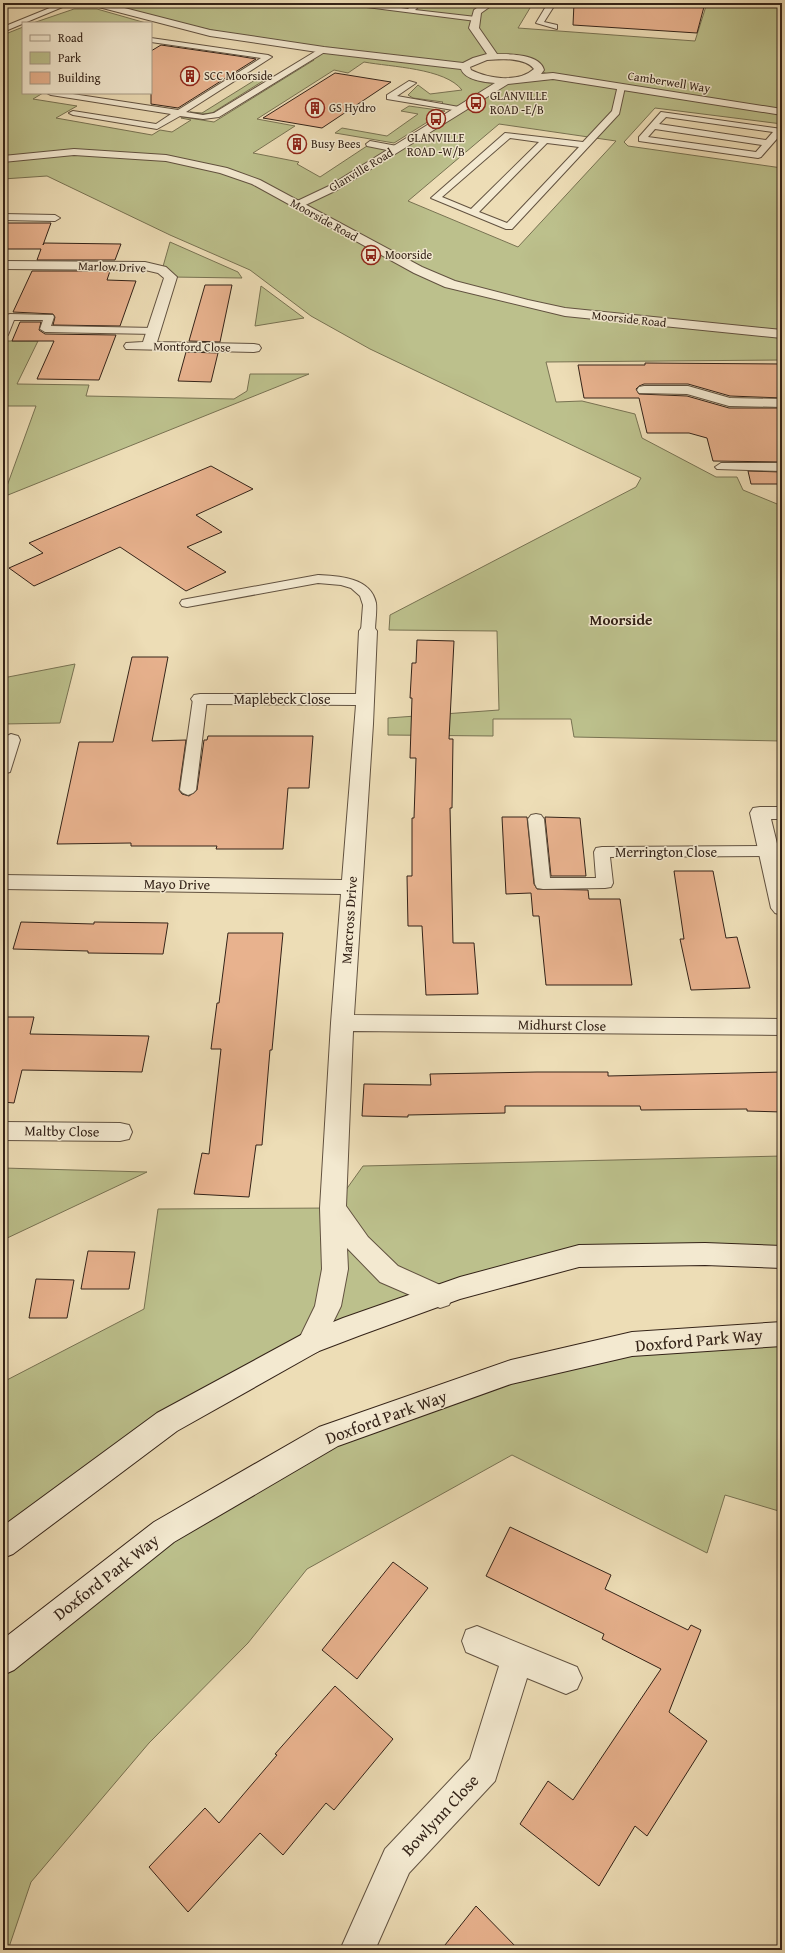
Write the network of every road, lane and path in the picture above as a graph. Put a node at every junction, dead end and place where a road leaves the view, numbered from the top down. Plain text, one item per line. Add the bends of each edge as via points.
1 (68, 3) edge
2 (94, 3) edge
3 (351, 3) edge
4 (418, 3) edge
5 (490, 3) edge
6 (552, 3) edge
7 (363, 4) edge
8 (410, 11) junction
9 (476, 20) junction
10 (22, 22) edge
11 (22, 22) edge
12 (554, 27) dead end
13 (3, 30) edge
14 (152, 40) edge
15 (324, 50) junction
16 (494, 57) junction
17 (465, 66) junction
18 (539, 70) junction
19 (244, 73) junction
20 (553, 76) junction
21 (530, 77) junction
22 (277, 78) junction
23 (505, 81) junction
24 (412, 83) dead end
25 (621, 87) junction
26 (57, 94) edge
27 (459, 109) junction
28 (782, 112) edge
29 (73, 113) dead end
30 (179, 113) junction
31 (653, 126) junction
32 (780, 131) edge
33 (545, 140) junction
34 (768, 143) junction
35 (370, 144) dead end
36 (584, 145) junction
37 (398, 148) junction
38 (3, 159) edge
39 (297, 205) junction
40 (472, 212) junction
41 (3, 217) edge
42 (55, 218) dead end
43 (3, 265) edge
44 (155, 331) junction
45 (782, 334) edge
46 (3, 335) edge
47 (131, 346) dead end
48 (149, 346) junction
49 (254, 348) dead end
50 (644, 390) dead end
51 (782, 403) edge
52 (721, 467) dead end
53 (782, 467) edge
54 (187, 603) dead end
55 (368, 631) joint
56 (200, 699) joint
57 (364, 700) junction
58 (10, 740) dead end
59 (3, 768) edge
60 (188, 790) dead end
61 (782, 814) edge
62 (536, 819) dead end
63 (768, 851) junction
64 (3, 882) edge
65 (352, 887) junction
66 (782, 908) edge
67 (342, 1023) junction
68 (782, 1027) edge
69 (3, 1131) edge
70 (120, 1132) dead end
71 (333, 1208) junction
72 (782, 1257) edge
73 (440, 1296) junction
74 (782, 1334) edge
75 (310, 1342) junction
76 (3, 1544) edge
77 (477, 1641) dead end
78 (517, 1658) junction
79 (3, 1659) edge
80 (566, 1678) dead end
81 (357, 1950) edge

1 - 11 lane
2 - 15 street via 210,33
3 - 7 lane
4 - 8 lane
5 - 9 street via 477,12
6 - 12 lane via 540,23
7 - 8 lane
8 - 9 lane
9 - 16 street via 474,28
10 - 13 lane
14 - 19 lane via 268,57
15 - 17 street
15 - 22 lane
16 - 17 street, Camberwell Way via 476,60
16 - 18 street, Camberwell Way via 524,59 538,66
17 - 23 street via 467,72 480,78
18 - 20 street, Camberwell Way
18 - 21 street
19 - 22 lane
19 - 30 lane
20 - 21 street, Camberwell Way
20 - 25 street, Camberwell Way
21 - 23 street, Camberwell Way
22 - 30 lane via 216,115 203,117
23 - 27 street, Glanville Road
24 - 27 lane via 390,97
25 - 28 street, Camberwell Way
25 - 36 lane via 616,112
26 - 30 lane
27 - 37 street, Glanville Road
29 - 30 lane via 157,127
31 - 32 lane via 664,114
31 - 34 lane
31 - 34 lane via 642,139 758,156
32 - 34 lane
33 - 36 lane
33 - 40 lane
33 - 40 lane via 508,135 436,198
35 - 37 lane
36 - 40 lane via 509,227
37 - 39 street, Glanville Road via 333,188
38 - 39 street, Moorside Road via 74,152 166,158 223,170 256,182
39 - 45 street, Moorside Road via 418,270 450,284 565,312
41 - 42 lane
43 - 44 street, Marlow Drive via 145,266 162,270 171,277
44 - 46 lane via 45,329 48,318 10,317
44 - 48 street, Marlow Drive
47 - 48 street, Montford Close
48 - 49 street, Montford Close
50 - 51 street via 688,390 729,402
52 - 53 lane
54 - 55 lane via 318,579 339,580 356,585 365,593 368,602
55 - 57 street, Marcross Drive
56 - 57 street, Maplebeck Close
56 - 60 lane
57 - 65 street, Marcross Drive
58 - 59 street
61 - 63 street via 760,813
62 - 63 lane, Merrington Close via 543,884 605,883 602,852
63 - 66 street
64 - 65 street, Mayo Drive
65 - 67 street, Marcross Drive
67 - 68 street, Midhurst Close
67 - 71 street, Marcross Drive
69 - 70 street, Maltby Close
71 - 73 street via 359,1245 389,1274
71 - 75 street, Marcross Drive via 335,1269 328,1306
72 - 73 street via 705,1254 579,1256 460,1288
73 - 75 street
74 - 79 street, Doxford Park Way via 625,1346 511,1372 329,1436 164,1532
75 - 76 street via 167,1422
77 - 78 street
78 - 80 street
78 - 81 street, Bowlynn Close via 483,1769 397,1861

